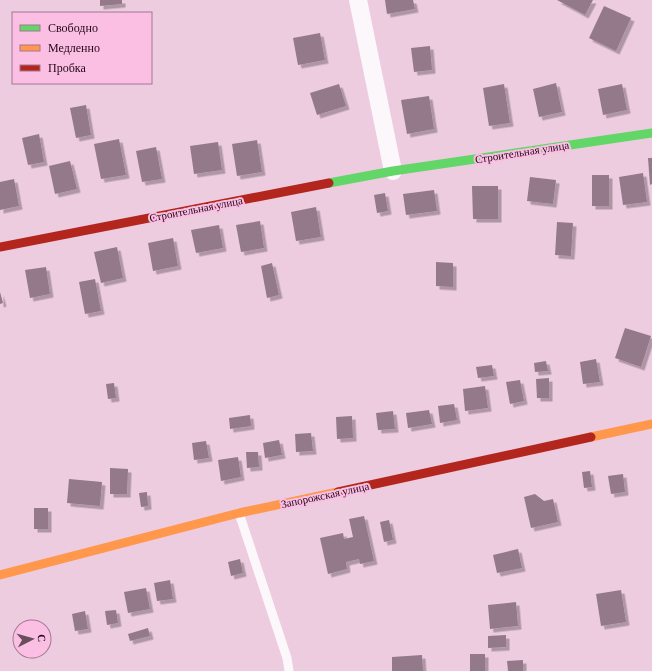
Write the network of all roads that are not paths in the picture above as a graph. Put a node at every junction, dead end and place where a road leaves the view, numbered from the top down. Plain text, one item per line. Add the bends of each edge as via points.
1 (358, 0) edge
2 (652, 133) edge
3 (393, 171) junction
4 (0, 247) edge
5 (652, 424) edge
6 (239, 513) junction
7 (0, 575) edge
8 (289, 671) edge

1 - 3 street
2 - 3 street, Строительная улица
3 - 4 street, Строительная улица
5 - 6 street, Запорожская улица
6 - 7 street, Запорожская улица
6 - 8 lane via 287,658

